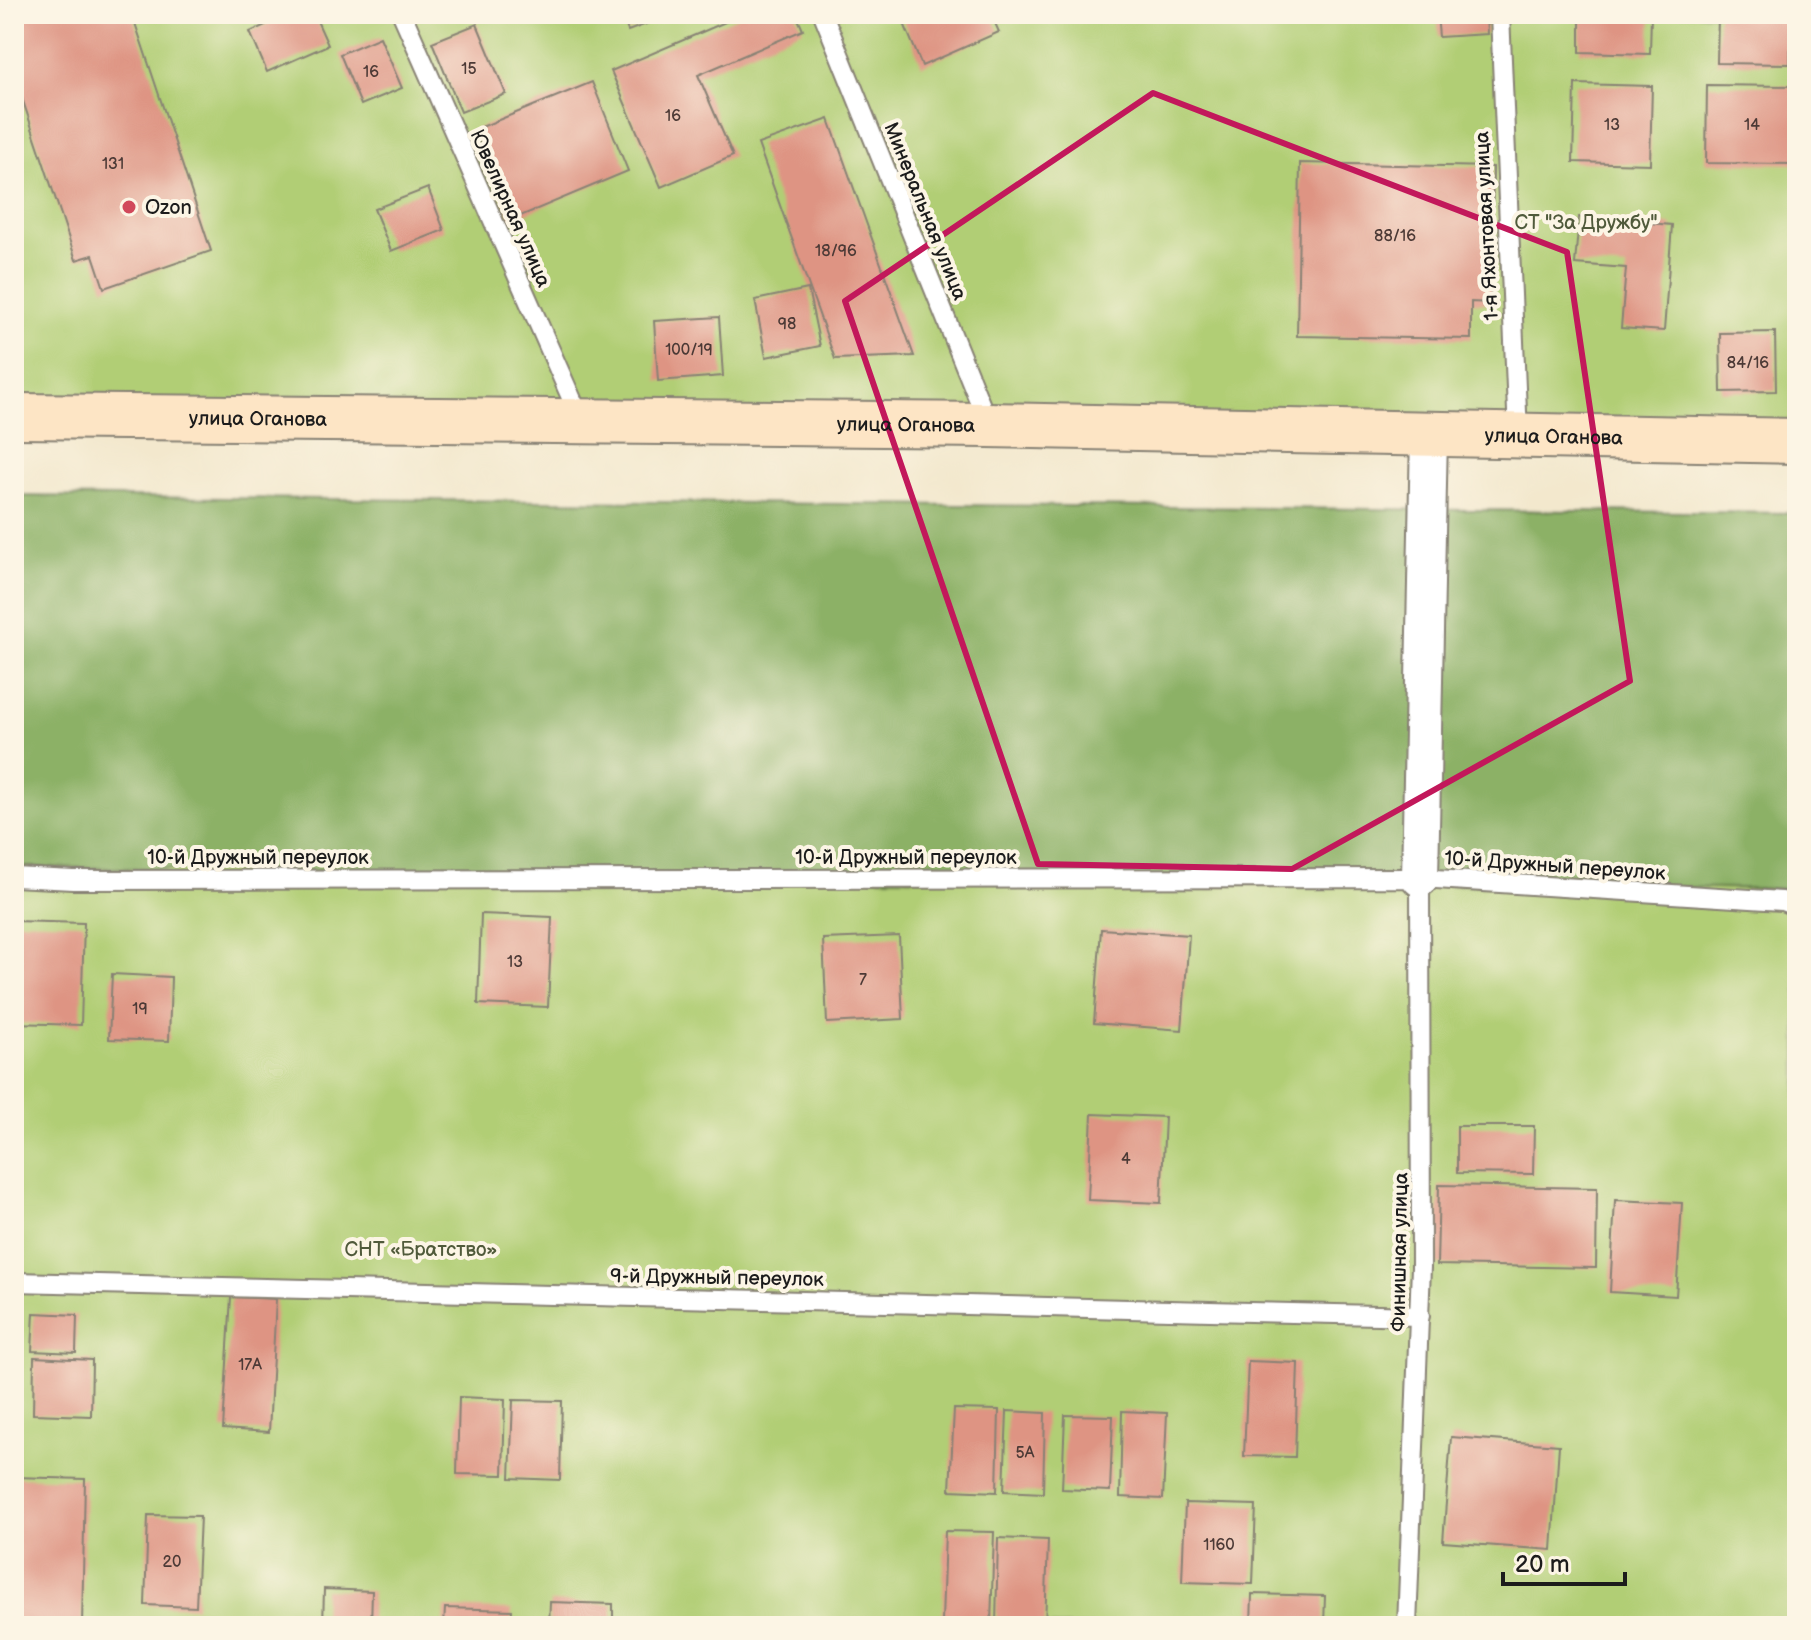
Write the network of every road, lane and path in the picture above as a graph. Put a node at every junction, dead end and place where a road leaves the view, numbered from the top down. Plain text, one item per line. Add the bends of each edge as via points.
1 (402, 14) edge
2 (823, 14) edge
3 (1500, 14) edge
4 (14, 416) edge
5 (581, 420) junction
6 (988, 425) junction
7 (1429, 435) junction
8 (1518, 437) junction
9 (1797, 441) edge
10 (14, 877) edge
11 (1420, 878) junction
12 (1797, 907) edge
13 (14, 1282) edge
14 (1420, 1316) junction
15 (1407, 1626) edge

1 - 5 lane, Ювелирная улица
2 - 6 lane, Минеральная улица
3 - 8 lane, 1-я Яхонтовая улица
4 - 5 main road, улица Оганова
5 - 6 main road, улица Оганова
6 - 7 main road, улица Оганова
7 - 8 main road, улица Оганова
7 - 11 street
8 - 9 main road, улица Оганова
10 - 11 lane, 10-й Дружный переулок
11 - 12 lane, 10-й Дружный переулок via 1782,901
11 - 14 lane, Финишная улица
13 - 14 lane, 9-й Дружный переулок
14 - 15 lane, Финишная улица

